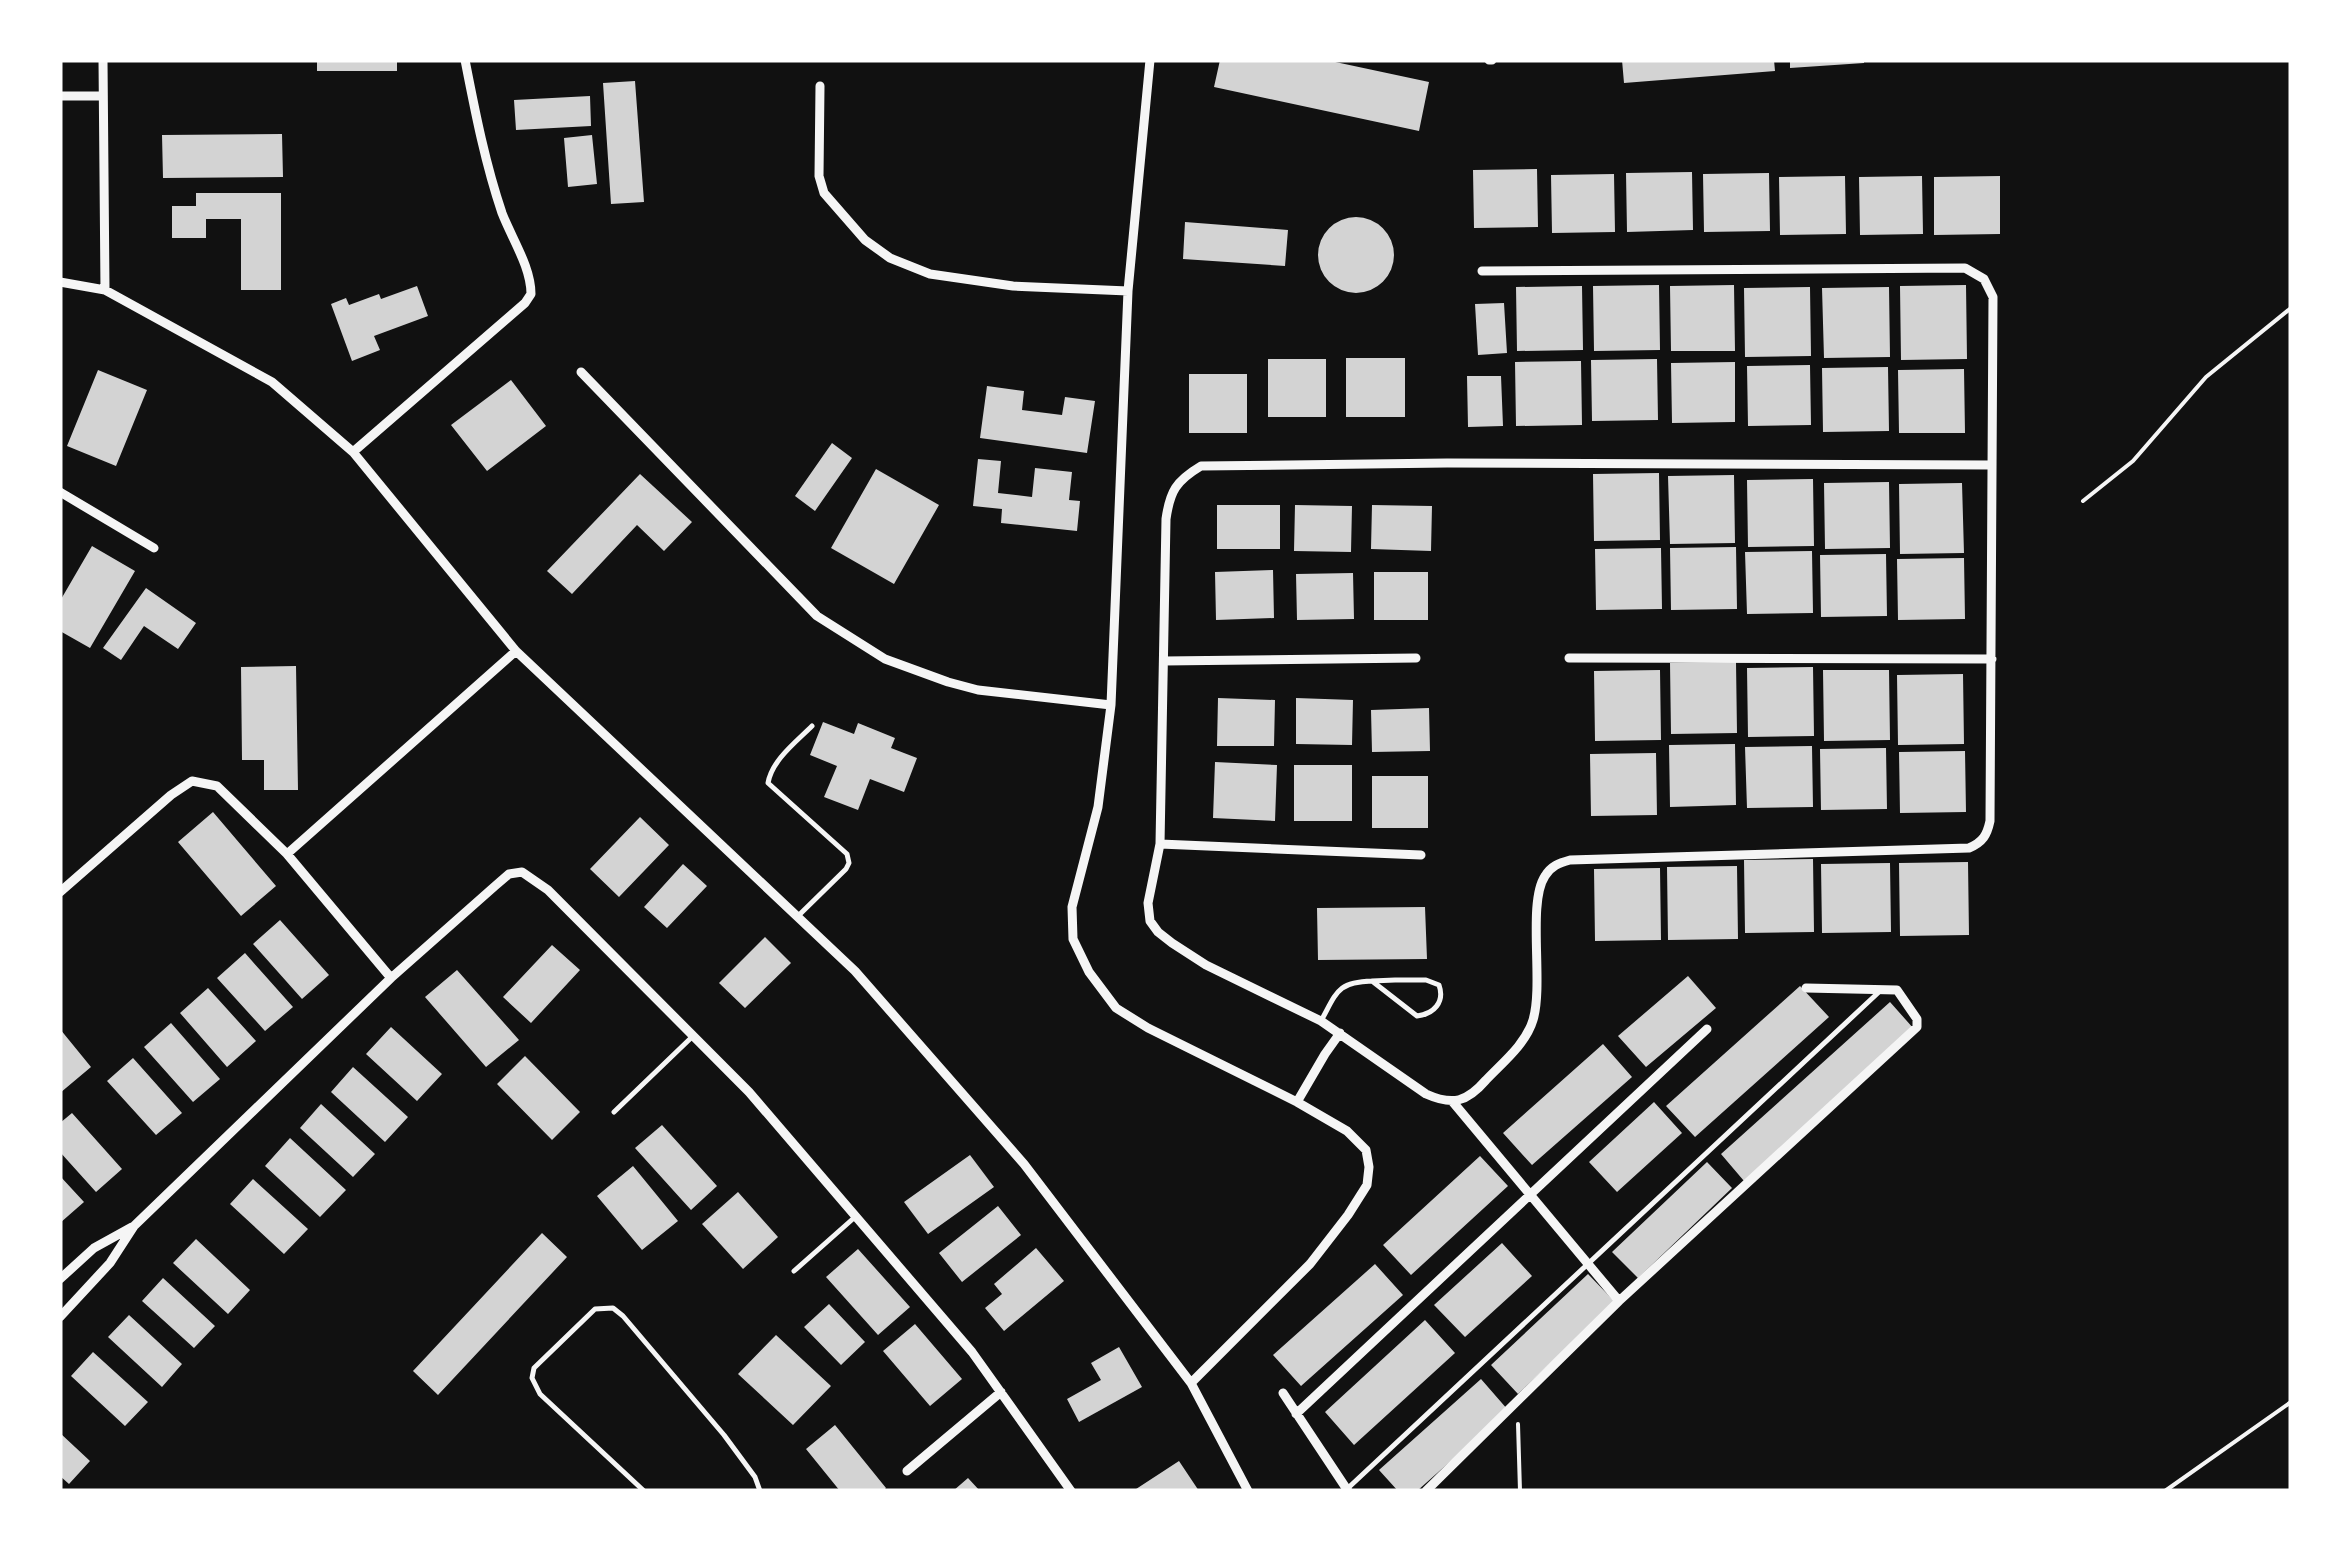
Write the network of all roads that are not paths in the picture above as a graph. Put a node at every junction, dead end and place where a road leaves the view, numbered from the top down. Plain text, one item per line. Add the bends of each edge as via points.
1 (103, 60) edge
2 (464, 60) edge
3 (1150, 60) edge
4 (820, 86) dead end
5 (60, 96) edge
6 (103, 96) junction
7 (1482, 271) dead end
8 (60, 282) edge
9 (105, 290) junction
10 (1128, 290) junction
11 (581, 372) dead end
12 (353, 452) junction
13 (1992, 465) junction
14 (60, 492) edge
15 (154, 548) dead end
16 (516, 650) junction
17 (1416, 658) dead end
18 (1569, 658) dead end
19 (1992, 658) junction
20 (1164, 661) junction
21 (1111, 705) junction
22 (812, 726) dead end
23 (1160, 844) junction
24 (287, 854) junction
25 (1421, 855) dead end
26 (60, 892) edge
27 (798, 917) junction
28 (391, 978) junction
29 (1372, 981) junction
30 (1806, 988) dead end
31 (1882, 989) junction
32 (1321, 1021) junction
33 (1707, 1029) dead end
34 (1340, 1033) junction
35 (694, 1036) junction
36 (1452, 1101) junction
37 (1297, 1102) junction
38 (614, 1112) dead end
39 (1530, 1195) junction
40 (855, 1217) junction
41 (134, 1226) junction
42 (1588, 1264) junction
43 (794, 1271) dead end
44 (60, 1279) edge
45 (1619, 1301) junction
46 (60, 1317) edge
47 (1190, 1383) junction
48 (1001, 1392) junction
49 (1283, 1393) dead end
50 (1296, 1414) junction
51 (907, 1472) dead end
52 (1347, 1490) edge
53 (644, 1491) edge
54 (760, 1491) edge
55 (1071, 1491) edge
56 (1248, 1491) edge
57 (1426, 1491) edge

1 - 6 street
2 - 12 street via 483,148 530,294
3 - 10 street
4 - 10 street via 824,194 890,258 930,274 1013,286
5 - 6 street
6 - 9 street
7 - 13 street via 1965,268 1984,279 1993,297
8 - 9 street
9 - 12 street via 272,382
10 - 21 street
11 - 21 street via 817,616 885,659 978,690
12 - 16 street
13 - 19 street
13 - 20 street via 1201,466 1182,477 1169,497
14 - 15 street
16 - 24 street
16 - 27 street
17 - 20 street
18 - 19 street
19 - 36 street via 1990,821 1981,843 1955,850 1554,864 1538,896 1532,1026 1476,1091
20 - 23 street
21 - 37 street via 1098,807 1072,906 1073,939 1116,1008
22 - 27 lane via 768,783 848,854 849,862
23 - 25 street
23 - 32 street via 1148,903 1158,932 1206,965
24 - 26 street via 217,786 192,781
24 - 28 street
27 - 47 street via 855,971 1024,1164
28 - 35 street via 495,886 522,872
28 - 41 street
29 - 29 lane via 1417,1016 1434,1010 1440,996 1438,984 1426,980
29 - 32 lane via 1340,988
30 - 31 street
31 - 42 lane
31 - 45 street via 1900,993 1917,1019 1915,1031
32 - 34 street
33 - 39 street
34 - 36 street via 1426,1094
34 - 37 street
35 - 38 lane
35 - 40 street
36 - 39 street
37 - 47 street via 1357,1139 1366,1150 1367,1185 1310,1264
39 - 42 street
39 - 50 street
40 - 43 lane
40 - 48 street
41 - 44 street via 94,1248
41 - 46 street
42 - 45 street
42 - 52 lane
45 - 57 street
47 - 56 street
48 - 51 street
48 - 55 street
49 - 50 street
50 - 52 street
53 - 54 lane via 540,1394 532,1378 534,1368 594,1309 612,1308 624,1316 724,1435

